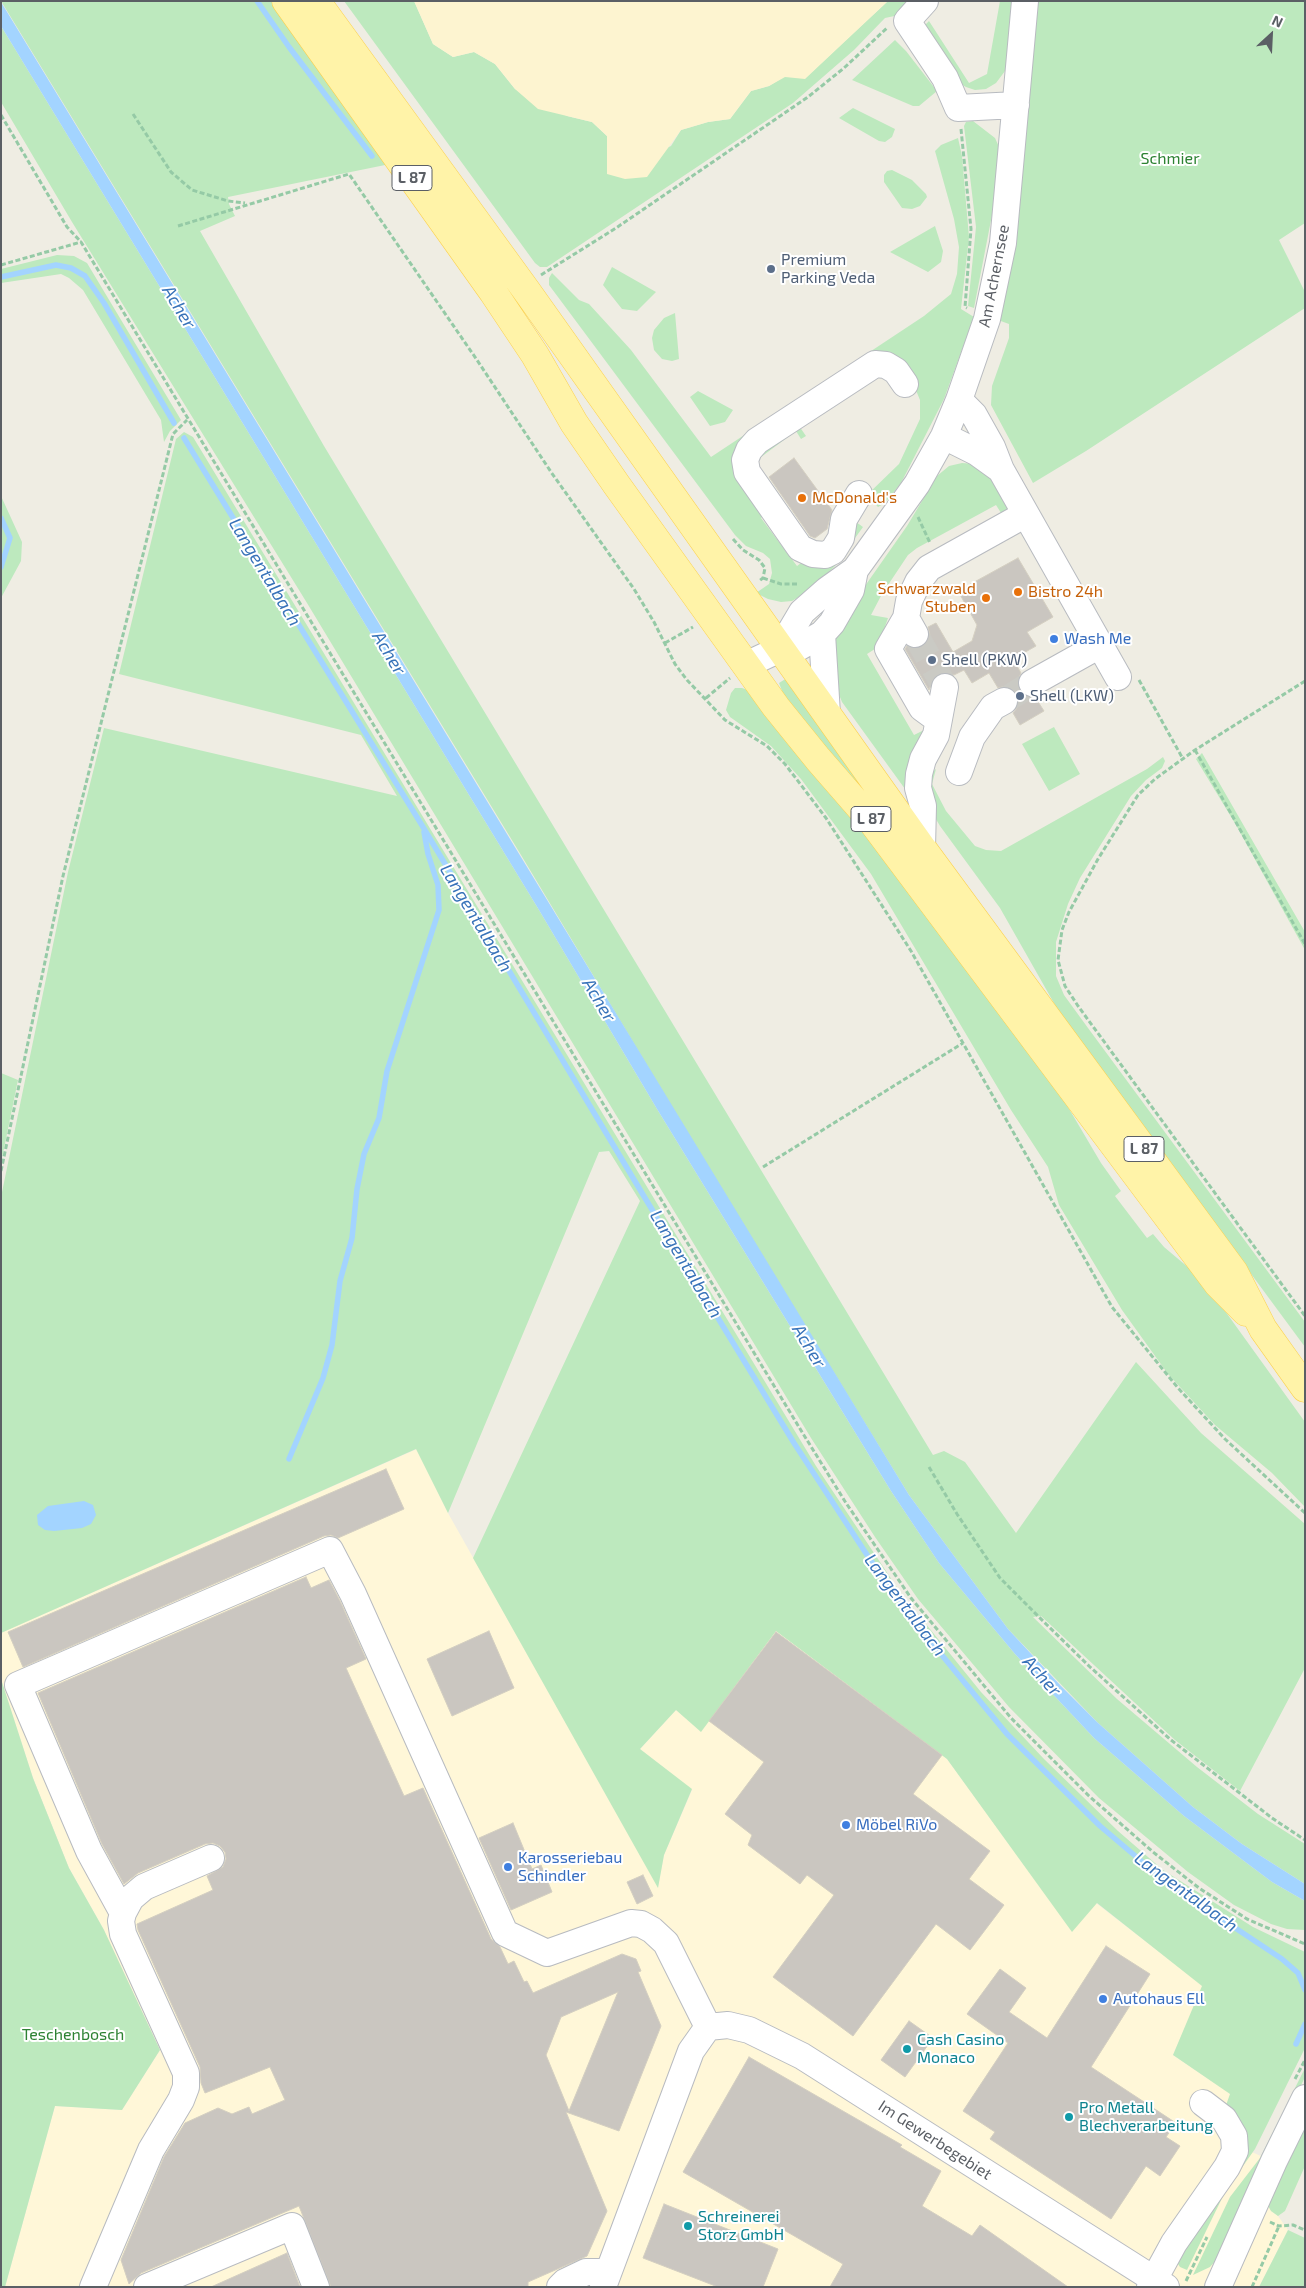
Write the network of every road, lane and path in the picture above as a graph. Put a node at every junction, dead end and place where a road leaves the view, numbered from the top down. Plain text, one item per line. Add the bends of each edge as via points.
1 (286, 1) edge
2 (316, 1) edge
3 (925, 1) edge
4 (1025, 1) edge
5 (906, 20) junction
6 (1016, 105) junction
7 (958, 108) junction
8 (1, 114) edge
9 (134, 114) dead end
10 (248, 203) junction
11 (178, 226) dead end
12 (81, 242) junction
13 (1, 265) edge
14 (538, 277) dead end
15 (987, 319) junction
16 (905, 384) dead end
17 (959, 400) junction
18 (187, 420) junction
19 (944, 436) junction
20 (1001, 470) junction
21 (859, 494) dead end
22 (1026, 514) junction
23 (855, 570) junction
24 (822, 634) junction
25 (1100, 645) junction
26 (780, 649) junction
27 (746, 665) junction
28 (1118, 677) dead end
29 (1305, 681) edge
30 (1032, 683) tunnel mouth
31 (945, 687) tunnel mouth
32 (706, 698) junction
33 (1004, 700) tunnel mouth
34 (827, 714) junction
35 (937, 719) junction
36 (1195, 750) junction
37 (959, 772) dead end
38 (922, 848) junction
39 (1305, 944) edge
40 (963, 1043) junction
41 (763, 1167) dead end
42 (1, 1170) edge
43 (1305, 1316) edge
44 (1263, 1329) junction
45 (1305, 1388) edge
46 (929, 1467) dead end
47 (1305, 1513) edge
48 (1305, 1840) edge
49 (210, 1858) dead end
50 (123, 1913) junction
51 (1305, 1944) edge
52 (708, 2027) junction
53 (1305, 2098) edge
54 (1203, 2102) dead end
55 (1305, 2230) edge
56 (606, 2279) edge
57 (1156, 2284) edge
58 (93, 2287) edge
59 (147, 2287) edge
60 (316, 2287) edge
61 (560, 2287) edge
62 (1218, 2287) edge
63 (1252, 2287) edge

1 - 27 main road, L 87 via 493,292 574,423
2 - 26 main road, L 87
3 - 5 street
4 - 6 street, Am Achernsee
5 - 7 street via 944,78
5 - 14 path via 891,25 800,102 616,228
6 - 7 street
6 - 15 street, Am Achernsee via 1003,243
7 - 15 path via 971,229 965,307
8 - 12 path via 67,227
9 - 10 path via 171,172 192,190 228,201
10 - 11 path
10 - 32 path via 349,174 634,589 675,664
12 - 13 path
12 - 18 path
15 - 17 street, Am Achernsee
16 - 21 street via 886,364 874,364 757,441 745,460 747,472 800,548 813,554 826,555 833,551 841,538 844,519
17 - 19 street, Am Achernsee
17 - 20 street via 974,415
18 - 42 path via 174,434 75,828
18 - 51 path via 802,1432 911,1598 1011,1718 1089,1796 1199,1888 1246,1919
19 - 20 street via 976,452
19 - 23 street, Am Achernsee via 917,484
20 - 22 street
22 - 25 street
22 - 35 street via 929,568 909,601 911,626 888,649 922,708
23 - 24 street via 850,590 832,623
23 - 26 street via 802,612
24 - 26 street via 796,649
24 - 34 street
25 - 28 street
25 - 30 street
26 - 27 street
26 - 34 main road, L 87
27 - 32 path
27 - 44 main road, L 87 via 818,759 872,820 1218,1284
29 - 36 path
31 - 35 street
32 - 40 path via 725,720 767,746 785,764 826,818 911,951
33 - 37 street via 993,707 972,737
34 - 38 main road, L 87
35 - 38 street via 936,735 918,774 923,806
36 - 39 path
36 - 43 path via 1154,779 1123,817 1069,912 1062,930 1058,960 1065,986 1078,1006
38 - 44 main road, L 87 via 1234,1272
40 - 41 path
40 - 47 path via 1112,1307 1218,1432
44 - 45 main road, L 87
46 - 48 path via 1000,1578 1046,1624 1170,1740
49 - 50 street via 144,1887 131,1898
50 - 52 street via 90,1852 18,1684 330,1550 353,1594 505,1932 547,1953 631,1923 641,1924 666,1943
50 - 58 street via 123,1934 186,2073 186,2087 151,2150
52 - 56 street via 691,2051
52 - 57 street, Im Gewerbegebiet via 728,2025 749,2030 802,2056
53 - 62 street
54 - 57 street, Im Gewerbegebiet via 1224,2119 1234,2136 1235,2151 1174,2243
55 - 63 path via 1293,2225 1279,2226
56 - 61 street via 586,2272
59 - 60 street via 292,2226

